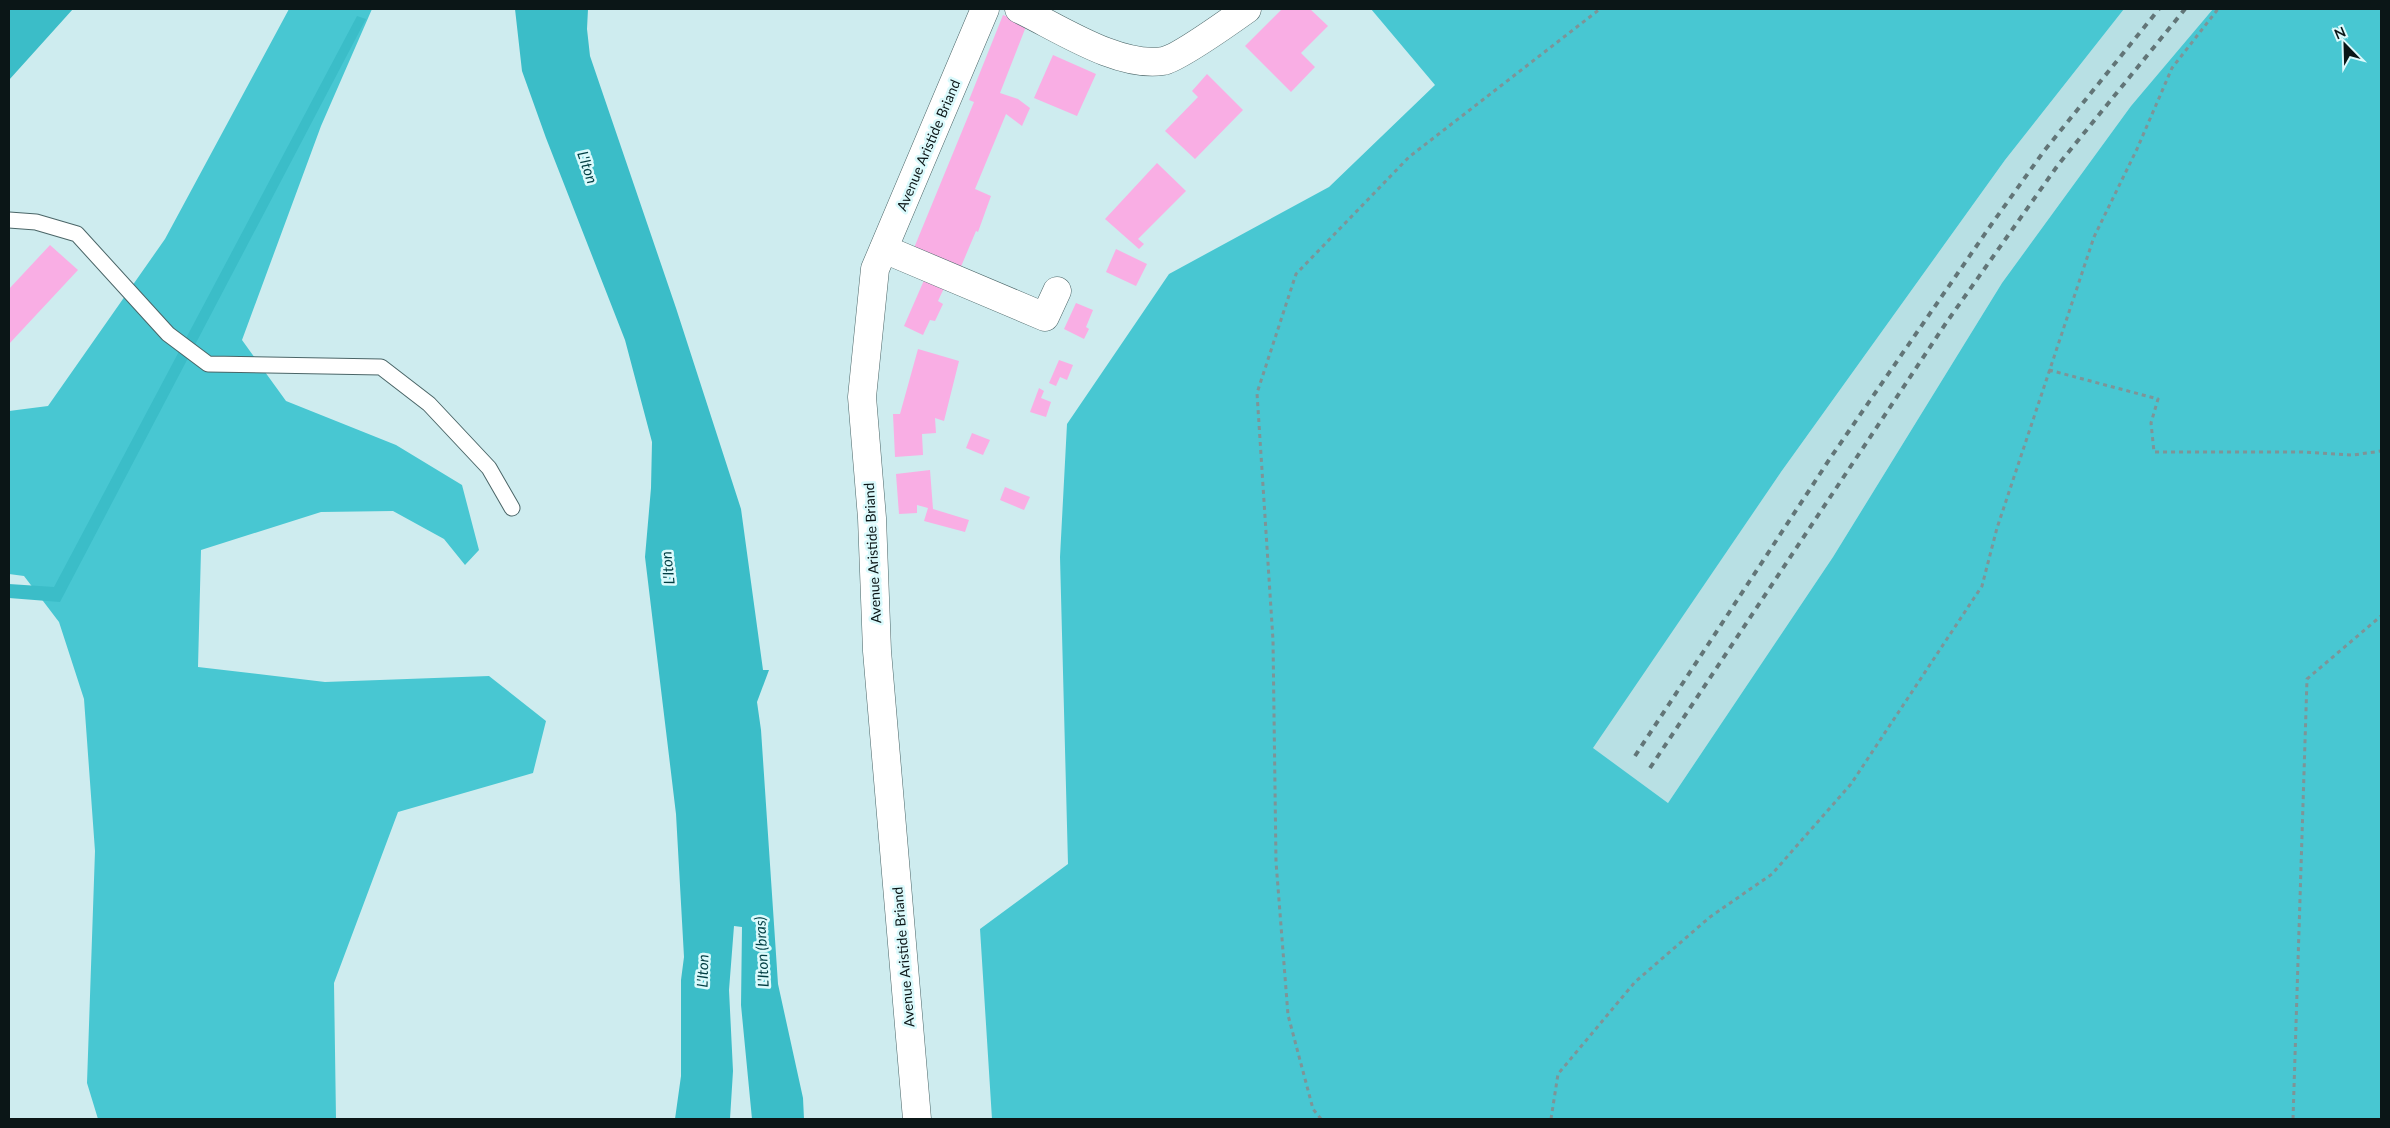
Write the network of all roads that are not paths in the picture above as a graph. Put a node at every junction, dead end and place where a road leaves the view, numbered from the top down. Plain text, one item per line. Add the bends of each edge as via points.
1 (985, 9) edge
2 (1019, 9) edge
3 (1247, 9) edge
4 (9, 220) edge
5 (884, 249) junction
6 (1057, 291) dead end
7 (512, 508) dead end
8 (917, 1119) edge

1 - 5 main road, Avenue Aristide Briand
2 - 3 main road via 1090,44 1134,61 1165,61
4 - 7 lane via 36,222 77,234 168,334 208,364 381,367 429,404 490,468
5 - 6 main road via 1045,317
5 - 8 main road, Avenue Aristide Briand via 875,269 862,397 872,518 877,651

